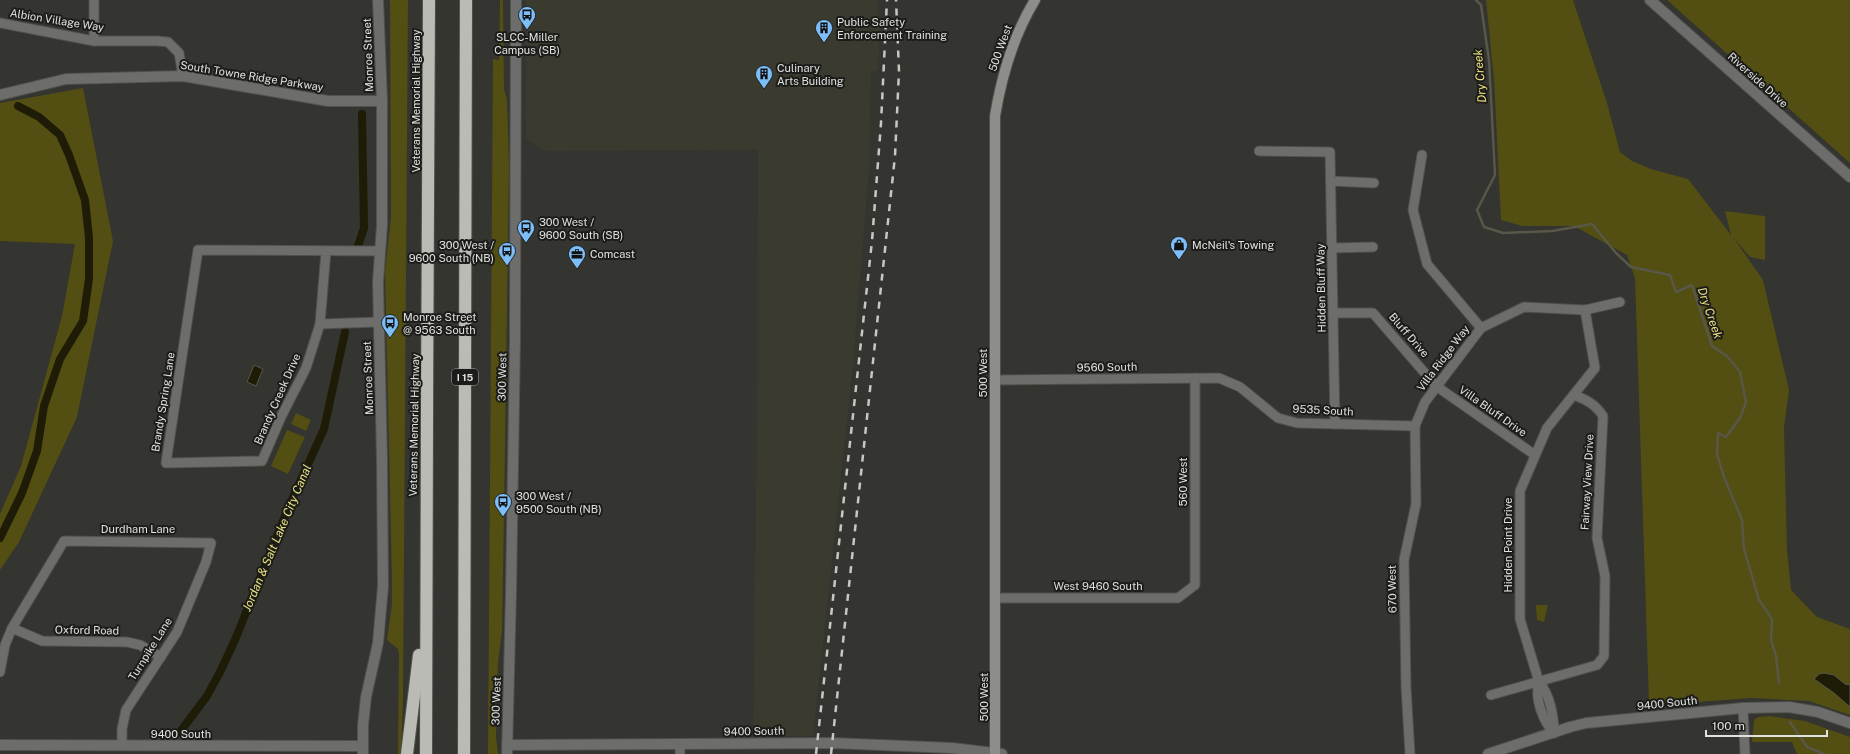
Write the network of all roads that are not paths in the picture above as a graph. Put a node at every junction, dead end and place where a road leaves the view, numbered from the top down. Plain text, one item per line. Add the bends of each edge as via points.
1 (94, 0) edge
2 (378, 0) edge
3 (429, 0) edge
4 (466, 0) edge
5 (516, 0) edge
6 (1035, 0) edge
7 (1650, 0) edge
8 (0, 23) edge
9 (94, 41) junction
10 (183, 76) junction
11 (0, 94) edge
12 (382, 101) junction
13 (1259, 151) dead end
14 (1422, 155) dead end
15 (1850, 177) edge
16 (1331, 181) junction
17 (1374, 183) dead end
18 (1373, 247) dead end
19 (1332, 248) junction
20 (380, 250) junction
21 (326, 251) junction
22 (1620, 302) dead end
23 (1585, 310) junction
24 (1333, 313) junction
25 (378, 322) junction
26 (320, 324) junction
27 (1481, 328) junction
28 (1195, 378) junction
29 (1219, 378) joint
30 (996, 380) junction
31 (1436, 386) junction
32 (1574, 395) junction
33 (1335, 424) junction
34 (1415, 426) junction
35 (1535, 456) junction
36 (262, 461) joint
37 (211, 543) joint
38 (425, 558) junction
39 (1195, 585) joint
40 (996, 598) junction
41 (12, 628) junction
42 (161, 657) junction
43 (0, 672) edge
44 (1538, 682) junction
45 (1491, 695) dead end
46 (1743, 708) junction
47 (1850, 723) edge
48 (1554, 733) junction
49 (0, 745) edge
50 (122, 746) junction
51 (507, 749) edge
52 (680, 749) edge
53 (363, 750) edge
54 (407, 754) edge
55 (426, 754) edge
56 (464, 754) edge
57 (998, 754) edge
58 (1410, 754) edge
59 (1488, 754) edge
60 (1744, 754) edge

1 - 9 street
2 - 12 street, Monroe Street
3 - 38 highway, Veterans Memorial Highway
4 - 56 highway, I 15
5 - 51 street, 300 West via 515,339
6 - 30 main road, 500 West via 1016,35 1006,64 995,116
7 - 15 street, Riverside Drive
8 - 9 street, Albion Village Way
9 - 10 street, Albion Village Way via 168,42 179,53
10 - 11 street, South Towne Ridge Parkway via 66,79
10 - 12 street, South Towne Ridge Parkway via 328,101
12 - 20 street, Monroe Street
13 - 16 street, Hidden Bluff Way via 1330,152
14 - 27 street via 1412,210 1428,264
16 - 17 street
16 - 19 street, Hidden Bluff Way
18 - 19 street
19 - 24 street, Hidden Bluff Way
20 - 21 street
20 - 25 street, Monroe Street
21 - 26 street, Brandy Creek Drive
21 - 36 street, Brandy Spring Lane via 198,250 166,463
22 - 23 street, Villa Ridge Way
23 - 27 street, Villa Ridge Way via 1524,307
23 - 32 street, Hidden Point Drive via 1595,368
24 - 31 street, Bluff Drive via 1373,313
24 - 33 street, Hidden Bluff Way
25 - 26 street
25 - 53 street, Monroe Street via 383,605 366,697
26 - 36 street, Brandy Creek Drive via 306,368
27 - 31 street, Villa Ridge Way
28 - 29 street, 9560 South
28 - 30 street, 9560 South
28 - 39 street, 560 West
29 - 33 street, 9535 South via 1240,387 1278,418 1297,423
30 - 40 main road, 500 West
31 - 34 street, Villa Ridge Way via 1424,402
31 - 35 street, Villa Bluff Drive
32 - 35 street, Hidden Point Drive via 1547,428
32 - 44 street, Fairway View Drive via 1597,407 1603,416 1597,538 1605,576 1604,656 1597,665
33 - 34 street, 9535 South
34 - 58 street, 670 West via 1416,504 1404,560
35 - 44 street, Hidden Point Drive via 1520,491 1520,618
37 - 41 street, Durdham Lane via 64,541
37 - 42 street, Turnpike Lane via 206,562 177,632
38 - 54 highway via 419,652
38 - 55 highway, Veterans Memorial Highway
39 - 40 street, West 9460 South via 1178,598
40 - 57 main road, 500 West
41 - 42 street, Oxford Road via 42,641 126,642 140,645
41 - 43 street via 5,645
42 - 50 street, Turnpike Lane via 126,710
44 - 45 street, Fairway View Drive
44 - 48 street, Hidden Point Drive via 1544,688 1554,721
46 - 47 street, 9400 South via 1789,707 1818,712
46 - 48 street, 9400 South via 1586,723
46 - 60 street
48 - 59 street, 9400 South
49 - 50 street, 9400 South
50 - 53 street, 9400 South
51 - 52 street, 9400 South
52 - 57 street, 9400 South via 832,743 952,748

